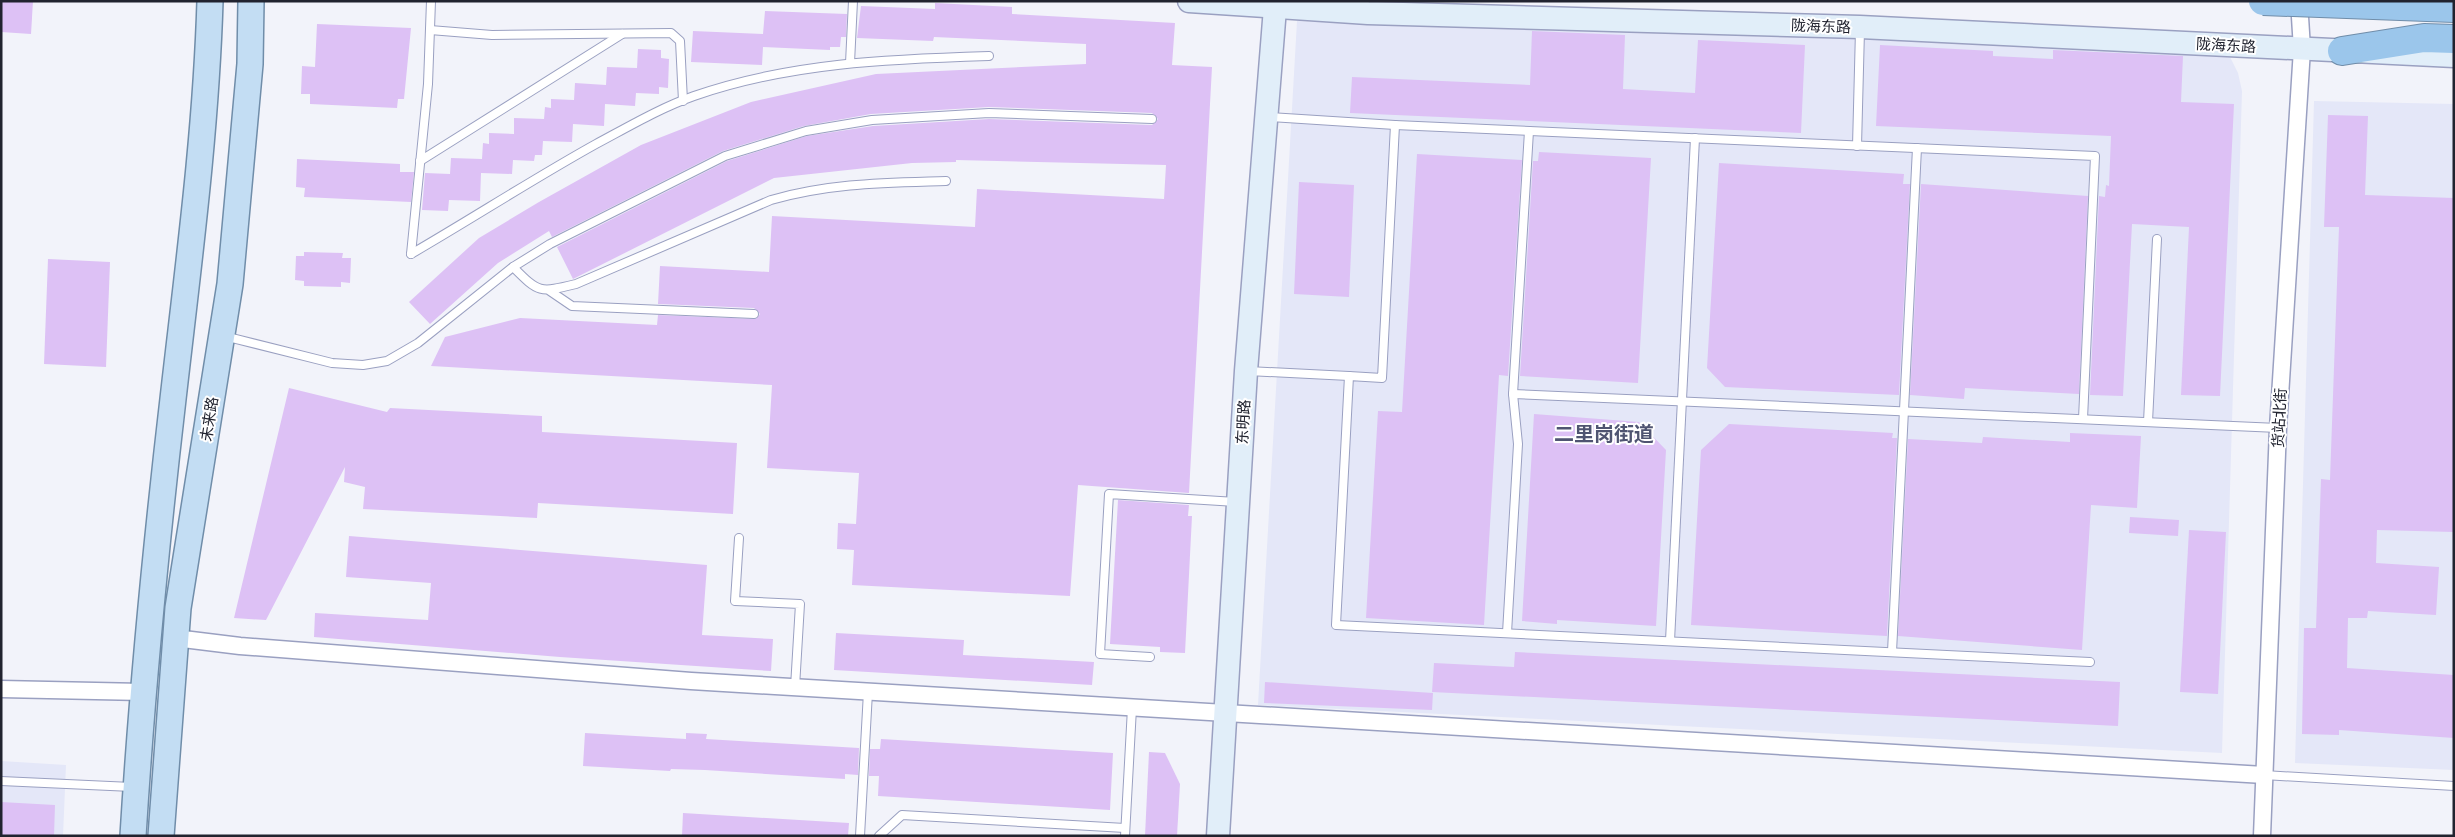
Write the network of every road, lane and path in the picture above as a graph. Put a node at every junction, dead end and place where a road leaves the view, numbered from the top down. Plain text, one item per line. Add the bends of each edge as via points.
1 (210, 1) edge
2 (251, 1) edge
3 (431, 1) edge
4 (853, 1) edge
5 (1189, 1) edge
6 (2263, 1) edge
7 (2299, 1) edge
8 (1275, 5) edge
9 (2454, 8) edge
10 (1860, 27) junction
11 (430, 30) junction
12 (623, 33) junction
13 (2454, 39) edge
14 (2302, 49) junction
15 (2342, 51) junction
16 (988, 56) dead end
17 (2454, 56) edge
18 (850, 63) junction
19 (684, 101) junction
20 (1265, 116) junction
21 (1152, 119) dead end
22 (1394, 125) junction
23 (1528, 131) junction
24 (1695, 138) junction
25 (1857, 146) junction
26 (1917, 148) junction
27 (420, 161) junction
28 (946, 182) dead end
29 (2157, 239) dead end
30 (513, 267) junction
31 (550, 290) junction
32 (754, 314) dead end
33 (222, 336) junction
34 (1246, 371) junction
35 (1349, 376) junction
36 (1513, 394) junction
37 (1682, 402) junction
38 (1904, 411) junction
39 (2083, 419) junction
40 (2148, 422) junction
41 (2278, 428) junction
42 (1238, 502) junction
43 (739, 538) dead end
44 (1507, 633) junction
45 (175, 638) junction
46 (1670, 641) junction
47 (1892, 652) junction
48 (1150, 656) dead end
49 (2090, 662) dead end
50 (795, 687) junction
51 (1, 689) edge
52 (143, 692) junction
53 (868, 692) junction
54 (1132, 708) junction
55 (1224, 713) junction
56 (2264, 775) junction
57 (1, 781) edge
58 (2454, 786) edge
59 (136, 787) junction
60 (1125, 832) edge
61 (134, 836) edge
62 (162, 836) edge
63 (860, 836) edge
64 (878, 836) edge
65 (1218, 836) edge
66 (2262, 836) edge

1 - 52 main road via 199,176
2 - 33 main road, 未来路 via 250,64 240,180
3 - 11 lane
4 - 18 lane
5 - 8 street, 陇海东路
6 - 9 highway, bridge
7 - 14 street, 货站北街
8 - 10 street, 陇海东路
8 - 20 street, 东明路
10 - 14 street, 陇海东路
10 - 25 lane
11 - 12 lane via 492,35
11 - 27 lane
12 - 19 lane via 671,32 680,41
12 - 27 lane
13 - 15 highway via 2424,38
14 - 15 street, 陇海东路
14 - 41 street, 货站北街
15 - 17 street, 陇海东路
16 - 18 lane
18 - 19 lane via 757,79
19 - 27 lane via 644,118 557,166 411,254
20 - 22 lane
20 - 34 street, 东明路
21 - 30 lane via 989,113 872,120 806,132 724,156 550,244
22 - 23 lane
22 - 35 lane via 1382,378
23 - 24 lane
23 - 36 lane
24 - 25 lane
24 - 37 lane
25 - 26 lane
26 - 38 lane
26 - 39 lane via 2095,156
28 - 31 lane via 859,183 771,200 576,284
29 - 40 lane
30 - 31 lane via 534,288
30 - 33 lane via 418,343 387,361 363,365 332,363
31 - 32 lane via 572,306
33 - 45 main road, 未来路
34 - 35 lane
34 - 42 street, 东明路
35 - 44 lane via 1336,625
36 - 37 lane
36 - 44 lane via 1518,444
37 - 38 lane
37 - 46 lane
38 - 39 lane
38 - 47 lane
39 - 40 lane
40 - 41 lane
41 - 56 street, 货站北街
42 - 48 lane via 1109,494 1100,654
42 - 55 street, 东明路
43 - 50 lane via 735,601 800,604
44 - 46 lane
45 - 50 street via 280,649
45 - 62 main road, 未来路
46 - 47 lane
47 - 49 lane
50 - 53 street
51 - 52 street
52 - 59 main road
53 - 54 street
53 - 63 lane
54 - 55 street
54 - 60 lane
55 - 56 street
55 - 65 street, 东明路
56 - 58 lane
56 - 66 street, 货站北街
57 - 59 lane
59 - 61 main road
60 - 64 lane via 902,815

